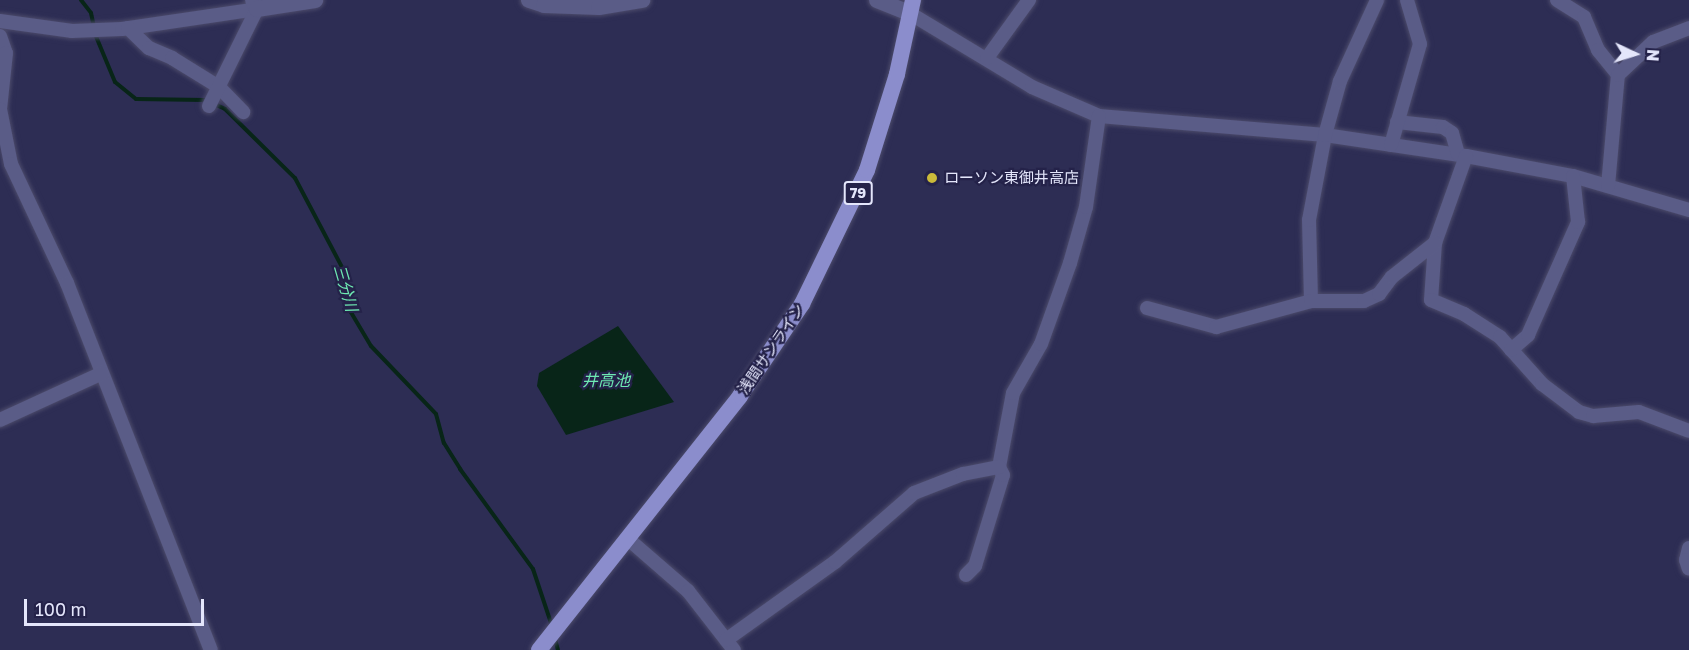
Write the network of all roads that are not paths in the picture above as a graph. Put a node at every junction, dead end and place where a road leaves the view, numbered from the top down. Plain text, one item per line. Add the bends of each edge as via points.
1 (315, 0) edge
2 (529, 0) edge
3 (642, 0) edge
4 (877, 0) edge
5 (1029, 0) edge
6 (1377, 0) edge
7 (1407, 0) edge
8 (1557, 0) edge
9 (599, 3) edge
10 (255, 5) edge
11 (912, 7) edge
12 (0, 21) edge
13 (128, 28) junction
14 (1689, 28) edge
15 (0, 36) edge
16 (987, 58) junction
17 (1618, 75) junction
18 (219, 87) junction
19 (209, 106) dead end
20 (243, 112) dead end
21 (1100, 116) junction
22 (1397, 122) junction
23 (1325, 135) junction
24 (1391, 145) junction
25 (1462, 155) junction
26 (1573, 176) junction
27 (1608, 186) junction
28 (1689, 210) edge
29 (1435, 243) junction
30 (1311, 301) junction
31 (1147, 308) dead end
32 (1511, 350) junction
33 (102, 373) junction
34 (0, 420) edge
35 (1689, 431) edge
36 (999, 467) junction
37 (627, 538) junction
38 (1689, 548) edge
39 (1689, 569) edge
40 (966, 575) dead end
41 (730, 645) edge
42 (211, 650) edge
43 (539, 650) edge

1 - 10 street
2 - 9 street via 544,6
3 - 9 street
4 - 11 street
5 - 16 street
6 - 23 street via 1340,81
7 - 22 street via 1420,44
8 - 17 street via 1584,17 1598,50
10 - 13 street
10 - 18 street
11 - 16 street
11 - 37 main road, 浅間サンライン / 79 via 867,170 812,286 756,374
12 - 13 street via 72,31
13 - 18 street via 148,48
14 - 17 street via 1653,42
15 - 33 street via 6,53 0,109 10,165 67,284
16 - 21 street via 1032,87
17 - 27 street
18 - 19 street
18 - 20 street
21 - 23 street
21 - 36 street via 1086,207 1041,344 1013,393
22 - 24 street
22 - 25 street via 1443,127 1452,133
23 - 24 street
23 - 30 street via 1309,220
24 - 25 street
25 - 26 street
25 - 29 street
26 - 27 street
26 - 32 street via 1578,222 1527,335
27 - 28 street
29 - 30 street via 1392,277 1379,294 1364,301
29 - 32 street via 1431,300 1464,314 1500,337
30 - 31 street via 1216,327
32 - 35 street via 1542,384 1579,412 1593,416 1639,412
33 - 34 street
33 - 42 street
36 - 40 street via 1003,475 986,532 975,566
36 - 41 street via 963,474 914,493
37 - 41 street via 688,591
37 - 43 main road, 浅間サンライン / 79
38 - 39 street

